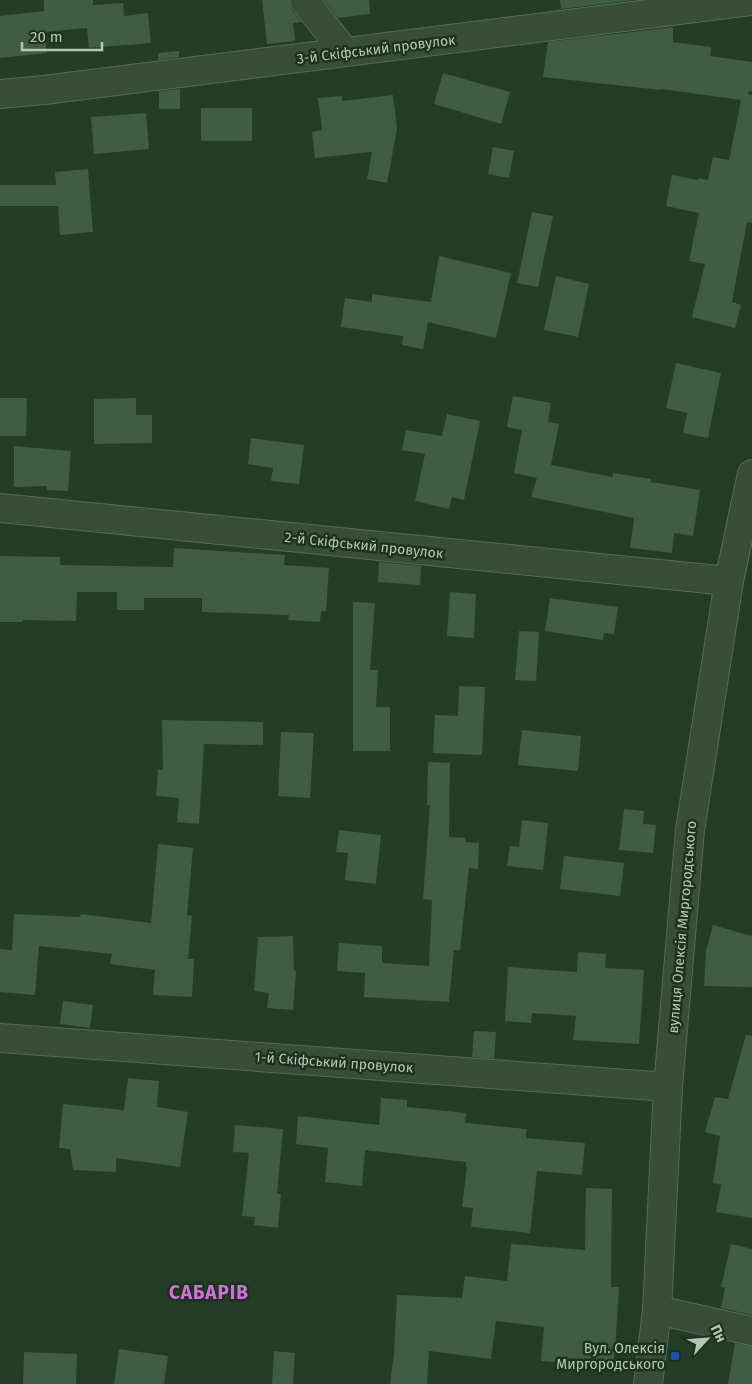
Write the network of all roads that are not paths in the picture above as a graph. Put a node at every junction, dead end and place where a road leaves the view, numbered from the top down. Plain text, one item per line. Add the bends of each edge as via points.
1 (304, 0) edge
2 (752, 1) edge
3 (612, 9) edge
4 (345, 52) junction
5 (0, 94) edge
6 (752, 474) edge
7 (0, 508) edge
8 (728, 581) junction
9 (0, 1038) edge
10 (668, 1087) junction
11 (657, 1310) junction
12 (752, 1331) edge
13 (648, 1384) edge

1 - 4 street
2 - 3 street, 3-й Скіфський провулок
3 - 4 street, 3-й Скіфський провулок
4 - 5 street, 3-й Скіфський провулок
6 - 8 street, вулиця Олексія Миргородського
7 - 8 street, 2-й Скіфський провулок
8 - 10 street, вулиця Олексія Миргородського via 690,830
9 - 10 street, 1-й Скіфський провулок
10 - 11 street, вулиця Олексія Миргородського
11 - 12 street
11 - 13 street, вулиця Олексія Миргородського

